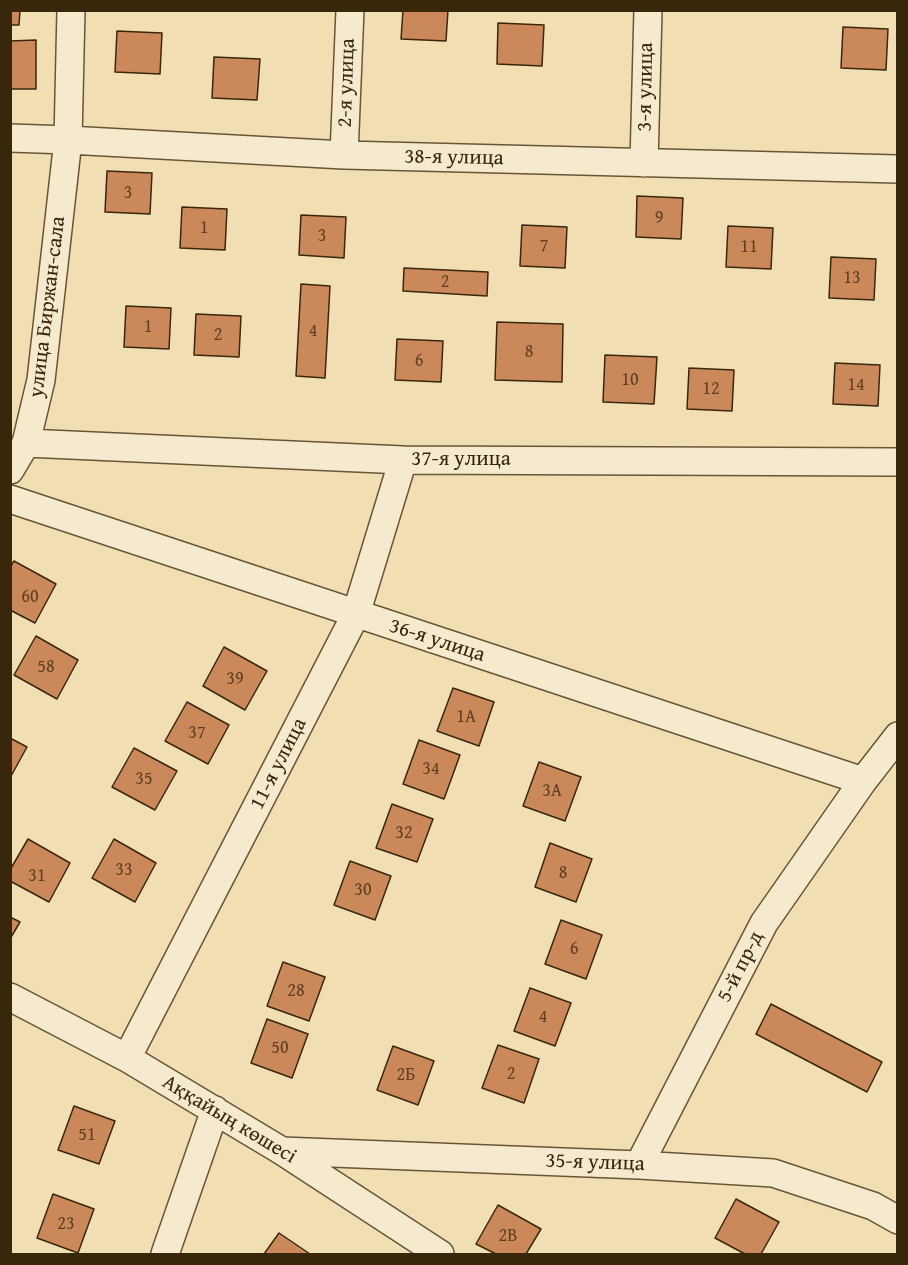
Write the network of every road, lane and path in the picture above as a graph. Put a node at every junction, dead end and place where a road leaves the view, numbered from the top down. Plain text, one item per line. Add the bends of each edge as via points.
1 (71, 10) edge
2 (350, 10) edge
3 (648, 10) edge
4 (10, 138) edge
5 (68, 140) junction
6 (344, 155) junction
7 (644, 163) junction
8 (897, 169) edge
9 (26, 443) junction
10 (403, 459) junction
11 (897, 462) edge
12 (10, 470) edge
13 (10, 500) edge
14 (356, 614) junction
15 (897, 736) edge
16 (863, 781) junction
17 (10, 997) edge
18 (127, 1058) junction
19 (215, 1110) junction
20 (282, 1150) junction
21 (639, 1165) junction
22 (897, 1220) edge
23 (165, 1254) edge
24 (440, 1254) edge

1 - 5 street, улица Биржан-сала
2 - 6 street, 2-я улица
3 - 7 street, 3-я улица
4 - 5 street, 38-я улица
5 - 6 street, 38-я улица
5 - 9 street, улица Биржан-сала via 41,380
6 - 7 street, 38-я улица
7 - 8 street, 38-я улица
9 - 10 street, 37-я улица
9 - 12 street, улица Биржан-сала
10 - 11 street, 37-я улица
10 - 14 street, 11-я улица
13 - 14 street, 36-я улица
14 - 16 street, 36-я улица
14 - 18 street, 11-я улица
15 - 16 street, 5-й пр-д
16 - 21 street, 5-й пр-д via 764,923
17 - 18 street, Аққайың көшесі
18 - 19 street, Аққайың көшесі
19 - 20 street, Аққайың көшесі
19 - 23 street
20 - 21 street, 35-я улица
20 - 24 street, Аққайың көшесі
21 - 22 street, 35-я улица via 773,1173 873,1206

